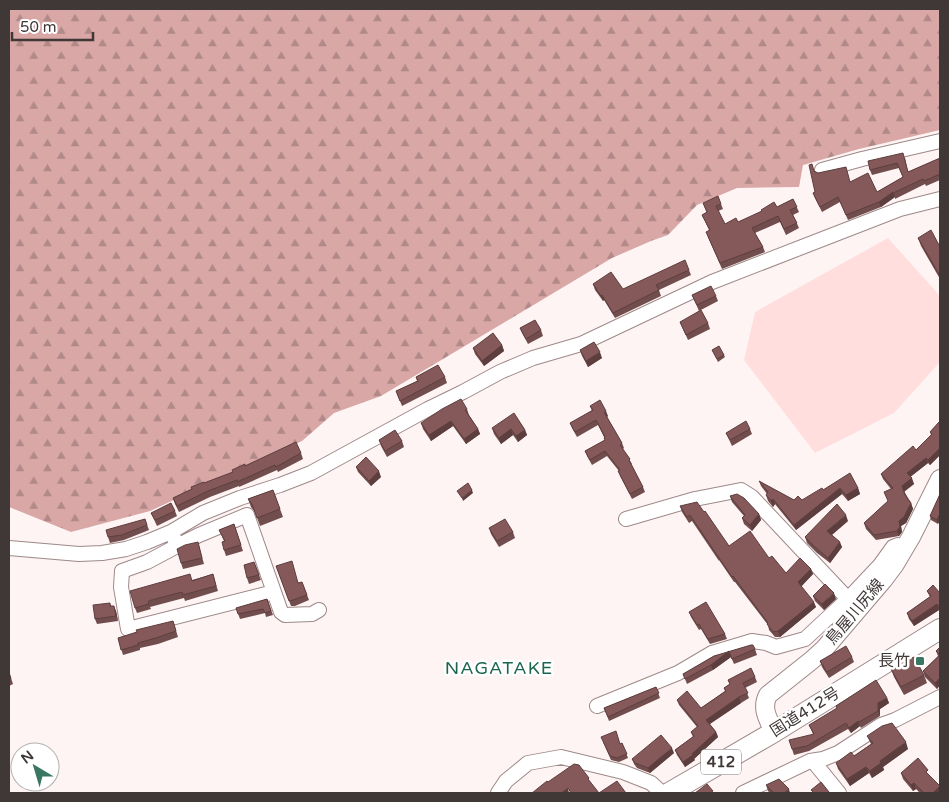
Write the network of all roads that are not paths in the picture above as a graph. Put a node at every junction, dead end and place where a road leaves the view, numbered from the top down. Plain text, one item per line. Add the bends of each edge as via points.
1 (940, 142) edge
2 (822, 170) edge
3 (940, 199) edge
4 (940, 479) edge
5 (626, 519) dead end
6 (171, 532) junction
7 (177, 546) junction
8 (906, 547) junction
9 (9, 548) edge
10 (274, 592) junction
11 (848, 599) junction
12 (318, 610) dead end
13 (940, 629) edge
14 (940, 697) edge
15 (597, 706) dead end
16 (774, 732) junction
17 (813, 760) junction
18 (498, 793) edge
19 (662, 793) edge
20 (669, 793) edge
21 (743, 793) edge
22 (838, 793) edge

1 - 2 street
3 - 6 street via 900,209 712,282 581,344 525,361 311,473 203,513
4 - 8 main road, 鳥屋川尻線
5 - 11 street via 741,490 752,497
6 - 7 street
6 - 9 street via 126,549 102,553
7 - 10 street via 247,515
7 - 10 street via 122,571 121,587 128,628
8 - 11 street via 893,547
8 - 16 main road, 鳥屋川尻線 via 883,580 825,648 768,695 764,708
10 - 12 street via 285,615 312,614
11 - 15 street via 806,639 776,648 752,641 712,653 678,673
13 - 16 highway, 国道412号 / 412
14 - 17 street via 881,725 838,753
16 - 20 highway, 国道412号 / 412
17 - 21 street
17 - 22 street
18 - 19 street via 506,781 528,763 561,757 622,772 651,783

